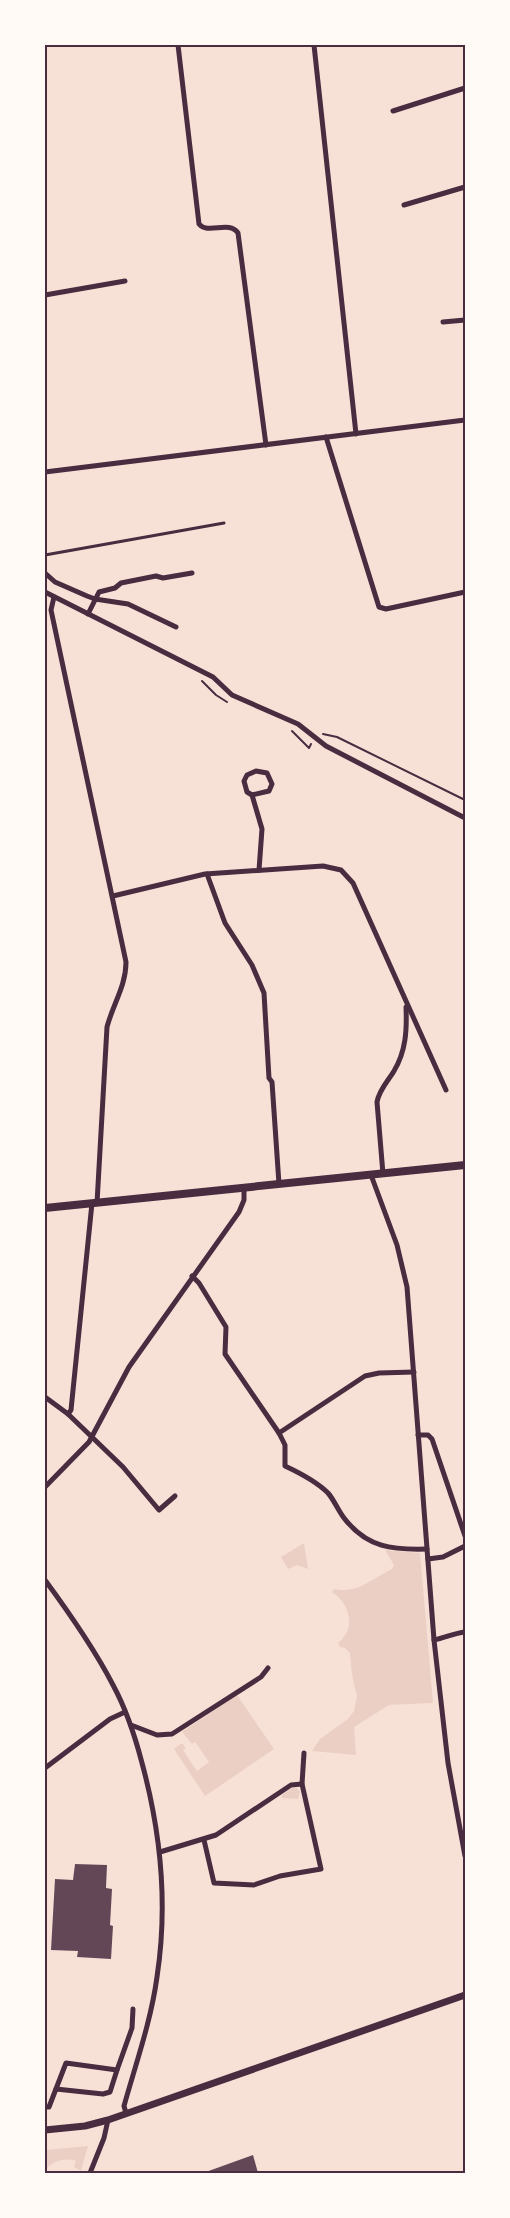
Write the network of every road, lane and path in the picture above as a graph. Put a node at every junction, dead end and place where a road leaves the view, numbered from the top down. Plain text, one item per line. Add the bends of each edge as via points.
1 (178, 45) edge
2 (314, 45) edge
3 (465, 88) edge
4 (392, 111) dead end
5 (465, 187) edge
6 (404, 205) dead end
7 (125, 281) dead end
8 (45, 295) edge
9 (465, 320) edge
10 (442, 322) dead end
11 (465, 420) edge
12 (356, 434) junction
13 (326, 437) junction
14 (266, 445) junction
15 (45, 472) edge
16 (224, 523) dead end
17 (45, 554) edge
18 (45, 573) edge
19 (192, 573) dead end
20 (45, 592) edge
21 (465, 592) edge
22 (54, 597) junction
23 (95, 600) junction
24 (88, 614) junction
25 (176, 627) dead end
26 (200, 680) dead end
27 (227, 702) dead end
28 (318, 736) junction
29 (252, 795) junction
30 (465, 800) edge
31 (465, 818) edge
32 (259, 870) junction
33 (207, 874) junction
34 (113, 896) junction
35 (405, 1002) junction
36 (446, 1090) dead end
37 (465, 1165) edge
38 (383, 1174) junction
39 (371, 1175) junction
40 (280, 1184) junction
41 (244, 1188) junction
42 (94, 1203) junction
43 (45, 1208) edge
44 (192, 1276) junction
45 (414, 1372) junction
46 (45, 1397) edge
47 (68, 1414) junction
48 (280, 1433) junction
49 (418, 1435) junction
50 (93, 1436) junction
51 (45, 1487) edge
52 (175, 1496) dead end
53 (465, 1536) edge
54 (465, 1546) edge
55 (427, 1549) junction
56 (428, 1559) junction
57 (45, 1580) edge
58 (465, 1632) edge
59 (434, 1640) junction
60 (268, 1668) dead end
61 (125, 1712) junction
62 (131, 1726) junction
63 (304, 1753) dead end
64 (45, 1768) edge
65 (302, 1784) junction
66 (204, 1840) junction
67 (160, 1852) junction
68 (465, 1856) edge
69 (465, 1995) edge
70 (133, 2009) dead end
71 (117, 2070) junction
72 (56, 2089) junction
73 (45, 2107) edge
74 (126, 2113) junction
75 (108, 2120) junction
76 (45, 2130) edge
77 (90, 2173) edge

1 - 14 street via 199,224 204,228 232,228 238,233
2 - 12 street
3 - 4 street
5 - 6 street
7 - 8 street
9 - 10 street
11 - 12 street
12 - 13 street
13 - 14 street
13 - 21 street via 377,604 382,609
14 - 15 street
16 - 17 lane
18 - 23 street via 56,582
19 - 23 street via 121,583 99,592
20 - 22 street
22 - 24 street
22 - 34 street via 51,610
23 - 24 street
23 - 25 street via 128,604
24 - 28 street via 213,677 232,695
26 - 27 path
28 - 30 path via 334,736
28 - 31 street via 326,746
29 - 29 street via 271,788 272,780 267,773 256,771 245,778 245,788
29 - 32 street via 262,829
32 - 33 street
32 - 35 street via 323,866 346,874 353,883
33 - 34 street
33 - 40 street via 225,923 252,965 264,993
34 - 42 street via 126,974 108,1027
35 - 36 street
35 - 38 street via 405,1044 377,1102
37 - 38 main road
38 - 39 main road
39 - 40 main road
39 - 45 street via 403,1267
40 - 41 main road
41 - 42 main road
41 - 44 street via 239,1212
42 - 43 main road
42 - 47 street
44 - 48 street via 226,1327 225,1354
44 - 50 street via 129,1367
45 - 48 street via 365,1376
45 - 49 street
46 - 47 street
47 - 50 street
48 - 55 street via 285,1445 285,1466 328,1493 344,1518 364,1537 392,1549
49 - 53 street via 428,1434 432,1439
49 - 55 street
50 - 51 street
50 - 52 street via 159,1510
54 - 56 street via 444,1557
55 - 56 street
56 - 59 street
57 - 61 street via 87,1639
58 - 59 street
59 - 68 street via 448,1763
60 - 62 street via 261,1677 172,1734 157,1735
61 - 62 street
61 - 64 street via 110,1719
62 - 67 street via 150,1793
63 - 65 street
65 - 66 street via 290,1785
65 - 66 street via 322,1865 318,1871 280,1876 254,1885 214,1883
66 - 67 street
67 - 74 street via 163,1915 159,1967 124,2106
69 - 74 street
70 - 71 street via 132,2028
71 - 72 street via 110,2092 104,2094
71 - 72 street via 66,2063
72 - 73 street via 49,2107
74 - 75 street
75 - 76 street
75 - 77 street

